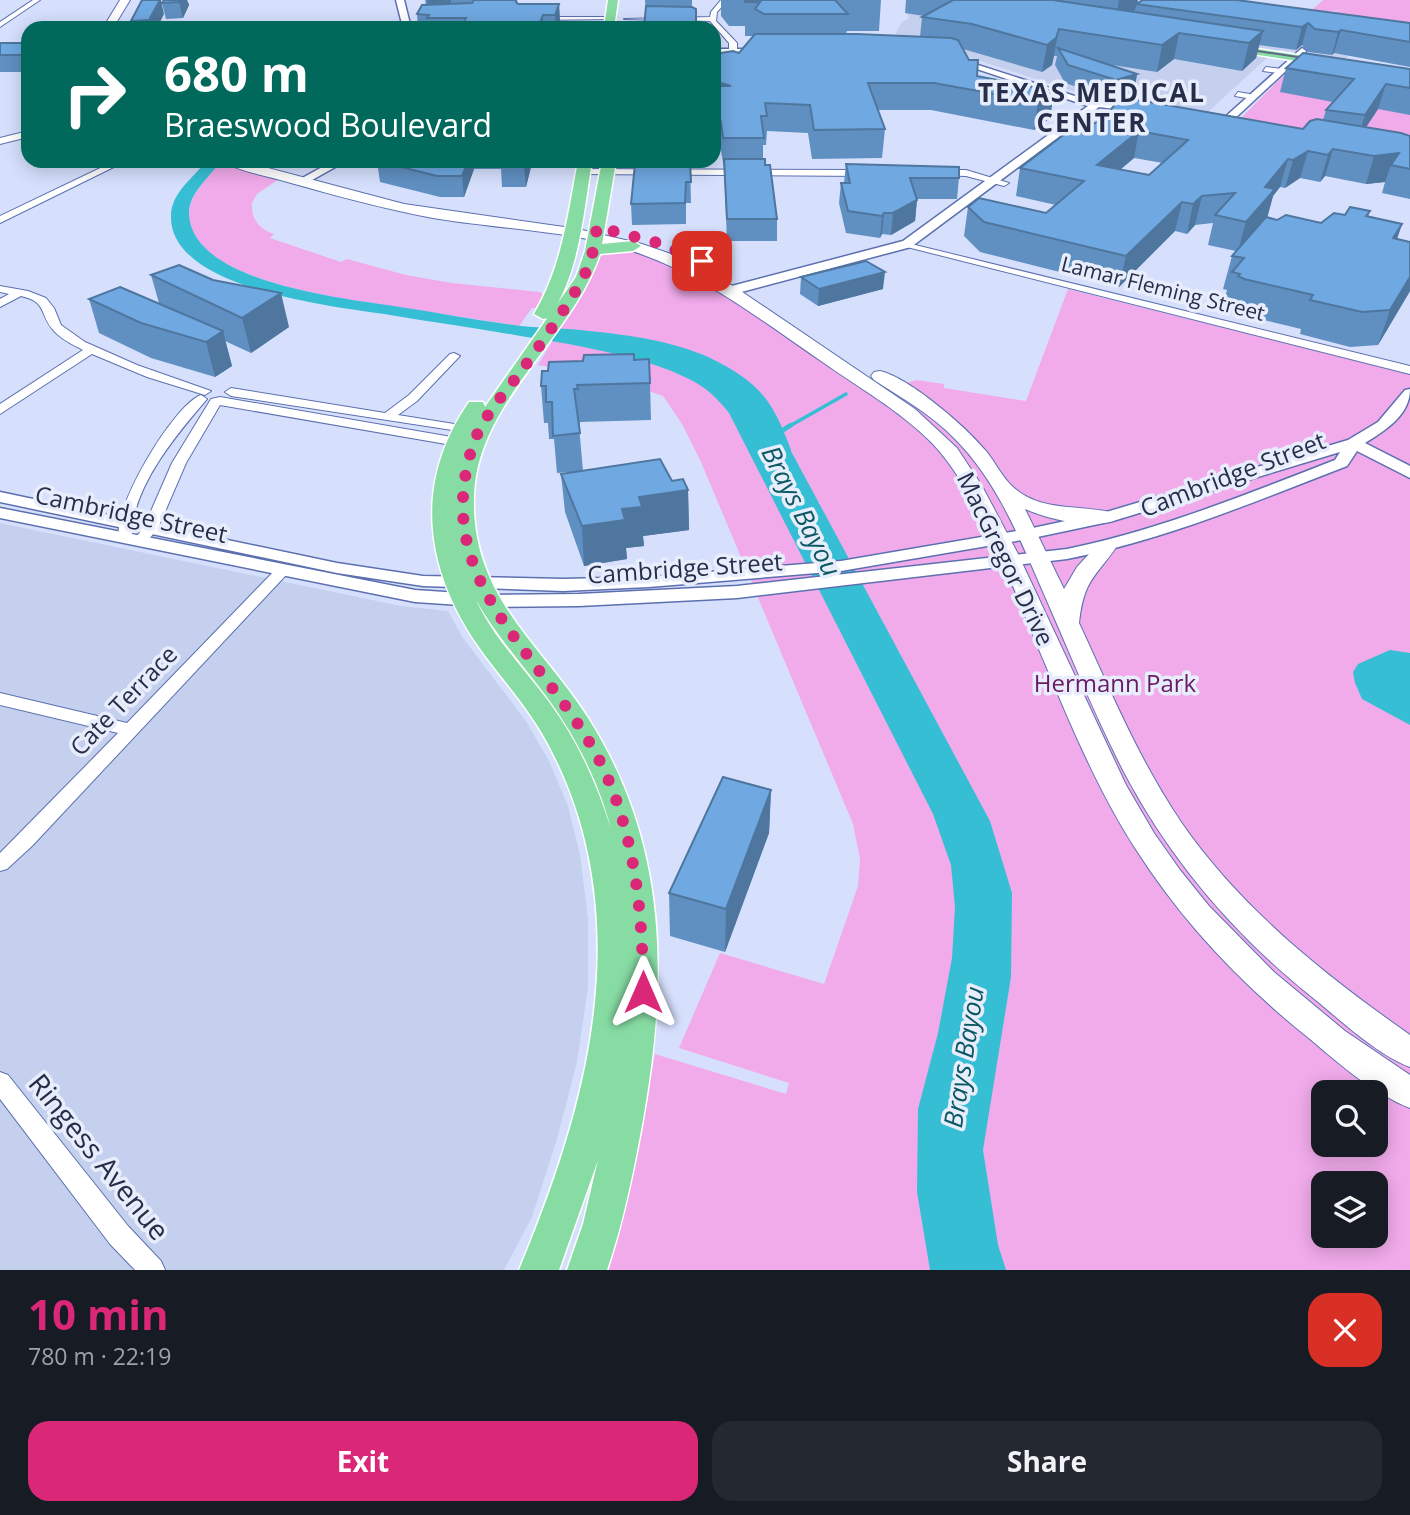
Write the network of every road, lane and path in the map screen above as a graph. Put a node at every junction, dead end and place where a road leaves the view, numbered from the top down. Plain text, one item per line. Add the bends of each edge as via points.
1 (37, 0) edge
2 (613, 0) edge
3 (725, 0) edge
4 (400, 1) edge
5 (389, 2) dead end
6 (123, 4) edge
7 (134, 7) dead end
8 (713, 18) junction
9 (533, 19) edge
10 (627, 19) edge
11 (580, 20) junction
12 (610, 20) edge
13 (112, 21) edge
14 (409, 21) edge
15 (553, 21) edge
16 (714, 21) edge
17 (0, 25) edge
18 (721, 33) edge
19 (1211, 42) edge
20 (721, 53) edge
21 (733, 53) junction
22 (777, 53) edge
23 (1292, 53) junction
24 (939, 55) edge
25 (1343, 63) edge
26 (721, 69) edge
27 (1266, 69) junction
28 (1279, 71) junction
29 (1238, 94) junction
30 (1252, 97) junction
31 (1102, 104) junction
32 (1150, 109) edge
33 (1199, 114) edge
34 (1212, 117) junction
35 (21, 136) edge
36 (0, 141) edge
37 (108, 168) edge
38 (269, 168) edge
39 (314, 168) edge
40 (324, 168) edge
41 (584, 168) edge
42 (608, 168) edge
43 (621, 168) edge
44 (698, 168) edge
45 (699, 173) junction
46 (882, 173) edge
47 (925, 173) edge
48 (301, 177) junction
49 (996, 183) junction
50 (0, 220) edge
51 (572, 226) junction
52 (595, 238) junction
53 (907, 244) junction
54 (633, 246) joint
55 (921, 248) junction
56 (0, 289) edge
57 (18, 293) junction
58 (744, 293) junction
59 (0, 303) edge
60 (555, 309) junction
61 (91, 350) junction
62 (454, 356) dead end
63 (1410, 370) edge
64 (1410, 393) edge
65 (214, 397) junction
66 (413, 398) junction
67 (0, 410) edge
68 (388, 417) junction
69 (414, 421) junction
70 (467, 437) junction
71 (1354, 443) junction
72 (1410, 473) edge
73 (1003, 489) junction
74 (0, 497) edge
75 (0, 513) edge
76 (1107, 517) junction
77 (135, 532) junction
78 (1107, 546) junction
79 (1020, 548) junction
80 (282, 571) junction
81 (697, 579) junction
82 (770, 581) junction
83 (473, 592) junction
84 (648, 598) junction
85 (1068, 623) junction
86 (0, 699) edge
87 (130, 730) junction
88 (0, 864) edge
89 (625, 1016) junction
90 (1410, 1054) edge
91 (0, 1082) edge
92 (1410, 1093) edge
93 (152, 1270) edge
94 (539, 1270) edge
95 (587, 1270) edge

1 - 17 street
2 - 12 main road
3 - 8 street
4 - 5 street
4 - 14 street
6 - 7 main road
6 - 13 main road
8 - 10 street
8 - 16 street
9 - 11 street
10 - 12 main road
11 - 12 street
11 - 15 street
18 - 21 street via 733,43
19 - 23 main road
20 - 21 street
21 - 22 street
21 - 26 street via 733,61
23 - 25 main road
23 - 27 street
23 - 28 street
24 - 31 street
27 - 28 street
27 - 29 street
28 - 30 street
29 - 30 street
29 - 34 street
30 - 34 street via 1231,121
31 - 32 street
31 - 49 street
33 - 34 street
35 - 36 street
37 - 50 street
38 - 48 main road
39 - 48 street
40 - 48 street
41 - 51 main road
42 - 52 main road
43 - 45 street
44 - 45 street
45 - 46 street
47 - 49 street
48 - 51 main road via 431,214
49 - 53 street
49 - 55 street
51 - 52 main road
51 - 60 main road
52 - 54 main road via 615,246
52 - 58 main road via 680,251
52 - 60 main road via 584,277
53 - 55 street, Lamar Fleming Street
53 - 58 street
54 - 58 main road
55 - 58 street
55 - 63 street, Lamar Fleming Street
56 - 57 street
57 - 59 street
57 - 61 street via 47,305 53,325
58 - 73 main road, MacGregor Drive via 934,412 971,444
58 - 79 main road, MacGregor Drive via 915,419 950,452
60 - 70 main road
61 - 65 street
61 - 67 street
62 - 66 street
64 - 71 street, Cambridge Street via 1383,425
65 - 68 street
65 - 70 street
65 - 77 street
65 - 77 street via 171,433 141,485
66 - 68 street
66 - 69 street
68 - 69 street
69 - 70 street
70 - 83 main road via 445,475 443,536
71 - 72 street
71 - 76 street, Cambridge Street
71 - 78 street, Cambridge Street via 1341,463 1178,526
73 - 76 main road via 1048,513
73 - 79 main road, MacGregor Drive
74 - 77 street, Cambridge Street
75 - 77 street, Cambridge Street
76 - 79 street, Cambridge Street
77 - 80 street, Cambridge Street
77 - 83 street, Cambridge Street
78 - 79 street, Cambridge Street
78 - 85 main road via 1078,580
79 - 82 street, Cambridge Street
79 - 85 main road, MacGregor Drive
79 - 92 main road, MacGregor Drive via 1100,761 1143,838 1176,885 1221,937 1299,1013
80 - 83 street, Cambridge Street via 415,596
80 - 87 street, Cate Terrace
81 - 82 street, Cambridge Street
81 - 83 street, Cambridge Street
81 - 84 street via 684,588 650,591
82 - 84 street, Cambridge Street
83 - 84 street, Cambridge Street
83 - 89 main road via 578,722 606,773 601,799 631,850 643,941
85 - 90 main road, MacGregor Drive via 1142,778 1171,830 1202,870 1281,954
86 - 87 street
87 - 88 street, Cate Terrace
89 - 94 main road via 573,1184
89 - 95 main road via 639,1045 610,1192
91 - 93 street, Ringess Avenue via 119,1235

